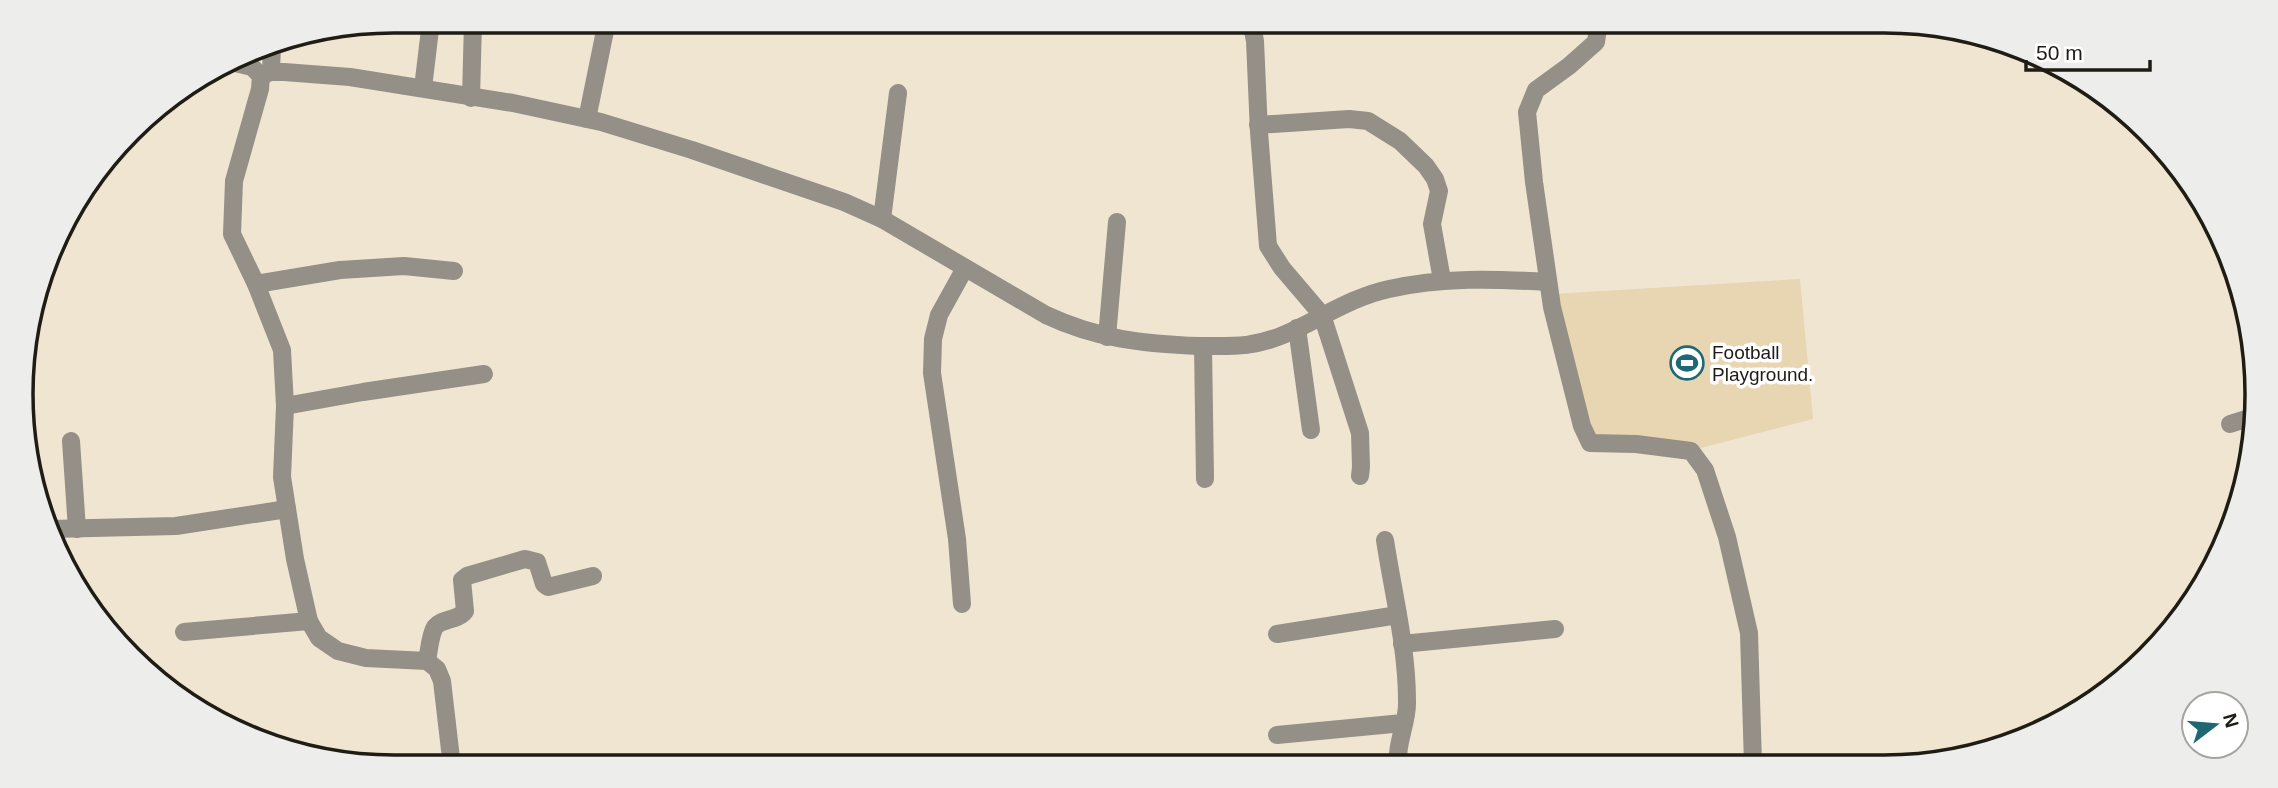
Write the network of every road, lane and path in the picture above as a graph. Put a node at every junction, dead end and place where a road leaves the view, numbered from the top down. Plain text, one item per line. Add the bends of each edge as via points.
1 (429, 33) edge
2 (473, 33) edge
3 (605, 33) edge
4 (1253, 33) edge
5 (1598, 33) edge
6 (270, 55) edge
7 (245, 65) edge
8 (266, 74) junction
9 (422, 88) junction
10 (898, 93) dead end
11 (471, 98) junction
12 (587, 119) junction
13 (1258, 125) junction
14 (882, 219) junction
15 (1117, 222) dead end
16 (965, 268) junction
17 (454, 271) dead end
18 (1442, 280) junction
19 (1548, 282) junction
20 (256, 284) junction
21 (1322, 315) junction
22 (1297, 328) junction
23 (1107, 337) junction
24 (1203, 346) junction
25 (484, 373) dead end
26 (285, 406) junction
27 (2244, 420) edge
28 (2230, 424) dead end
29 (1311, 430) dead end
30 (71, 441) dead end
31 (1360, 476) dead end
32 (1205, 479) dead end
33 (287, 509) junction
34 (77, 529) junction
35 (60, 530) edge
36 (1385, 540) dead end
37 (593, 576) dead end
38 (962, 604) dead end
39 (1398, 615) junction
40 (309, 621) junction
41 (1555, 629) dead end
42 (184, 632) dead end
43 (1277, 634) dead end
44 (1402, 644) junction
45 (427, 661) junction
46 (1403, 723) junction
47 (1277, 735) dead end
48 (451, 755) edge
49 (1397, 755) edge
50 (1753, 755) edge

1 - 9 street
2 - 11 street
3 - 12 street
4 - 13 street
5 - 19 street via 1596,42 1536,90 1527,112
6 - 8 street
7 - 8 street
8 - 9 street via 350,77
8 - 20 street via 234,181 232,234
9 - 11 street
10 - 14 street
11 - 12 street
12 - 14 street via 705,154
13 - 18 street via 1368,121 1400,141 1426,166 1439,191 1432,224
13 - 21 street via 1268,246
14 - 16 street
15 - 23 street
16 - 23 street via 1070,326
16 - 38 street via 939,315 932,373
17 - 20 street via 404,266 340,270
18 - 19 street
18 - 21 street via 1388,289
19 - 50 street via 1590,443 1691,451 1705,470 1727,537 1749,633
20 - 26 street via 282,350
21 - 22 street
21 - 31 street via 1360,433
22 - 24 street via 1251,347
22 - 29 street
23 - 24 street
24 - 32 street
25 - 26 street
26 - 33 street via 282,477
27 - 28 street
30 - 34 street
33 - 34 street via 176,526
33 - 40 street
34 - 35 street
36 - 39 street
37 - 45 street via 548,587 537,562 525,559 467,576 462,580 465,611 437,624
39 - 43 street
39 - 44 street
40 - 42 street
40 - 45 street via 319,638 338,651 366,658
41 - 44 street
44 - 46 street via 1408,706
45 - 48 street via 442,681
46 - 47 street
46 - 49 street

